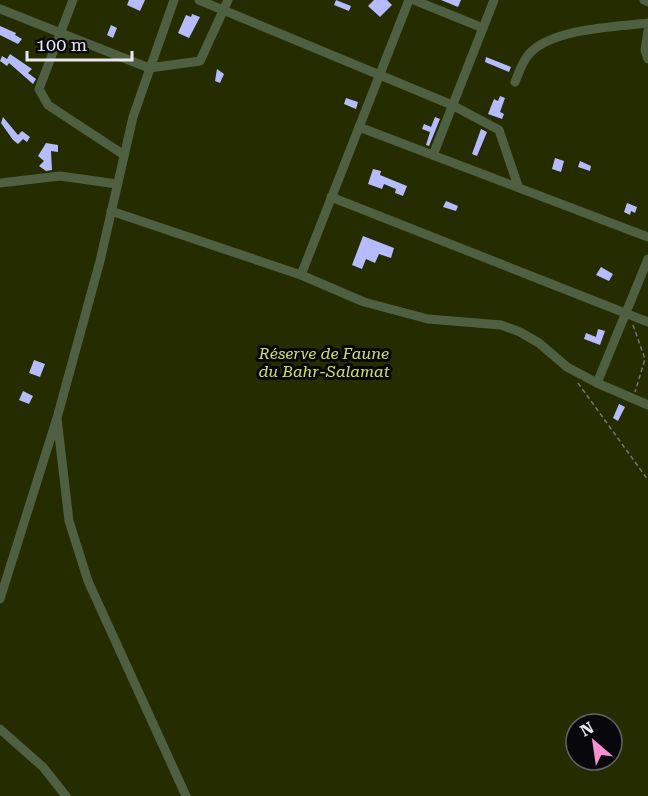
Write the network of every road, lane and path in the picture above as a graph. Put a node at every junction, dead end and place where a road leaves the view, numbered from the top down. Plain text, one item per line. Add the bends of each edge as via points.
1 (73, 0) edge
2 (174, 0) edge
3 (199, 0) edge
4 (228, 0) edge
5 (410, 0) edge
6 (414, 0) edge
7 (494, 0) edge
8 (644, 0) edge
9 (648, 2) edge
10 (0, 9) edge
11 (223, 11) junction
12 (648, 23) edge
13 (483, 28) junction
14 (648, 31) edge
15 (60, 33) junction
16 (648, 59) edge
17 (149, 68) junction
18 (380, 75) junction
19 (515, 82) dead end
20 (452, 105) junction
21 (359, 127) junction
22 (124, 155) junction
23 (433, 155) junction
24 (0, 183) edge
25 (117, 184) junction
26 (518, 186) junction
27 (331, 197) junction
28 (111, 211) junction
29 (648, 237) edge
30 (648, 259) edge
31 (301, 274) junction
32 (627, 314) junction
33 (648, 322) edge
34 (577, 382) dead end
35 (597, 383) junction
36 (632, 399) junction
37 (648, 405) edge
38 (57, 418) junction
39 (648, 480) edge
40 (0, 599) edge
41 (0, 729) edge
42 (66, 796) edge
43 (186, 796) edge

1 - 15 street
2 - 17 street
3 - 11 street
4 - 11 street
5 - 18 street
6 - 13 street
7 - 13 street
8 - 9 street
10 - 15 street
11 - 17 street via 200,61
11 - 18 street
12 - 19 street via 596,29 539,46 529,53
13 - 20 street
14 - 16 street
15 - 17 street
15 - 22 street via 39,83 40,95 48,105
17 - 22 street
18 - 20 street
18 - 21 street
20 - 23 street
20 - 26 street via 500,130
21 - 23 street
21 - 27 street
22 - 25 street
23 - 26 street
24 - 25 street via 60,176
25 - 28 street
26 - 29 street
27 - 31 street
27 - 32 street
28 - 31 street
28 - 38 street
30 - 32 street
31 - 35 street via 332,290 428,319 501,325 539,343 567,368
32 - 33 street
32 - 35 street
32 - 36 path via 645,358
34 - 39 path
35 - 36 street
36 - 37 street
38 - 40 street
38 - 43 street via 69,521 88,581
41 - 42 street via 43,766

